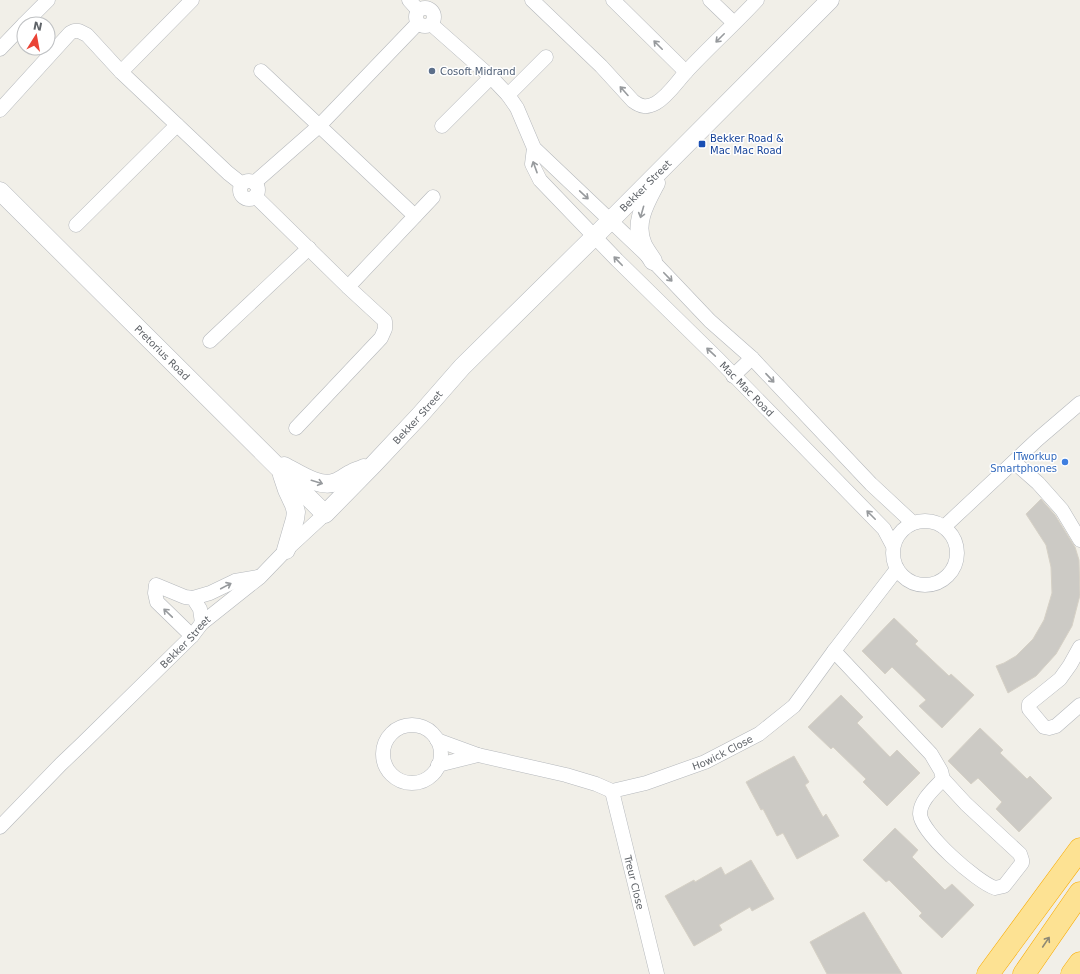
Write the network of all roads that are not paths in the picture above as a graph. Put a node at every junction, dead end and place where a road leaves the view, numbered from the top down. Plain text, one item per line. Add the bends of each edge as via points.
1 (48, 0) edge
2 (192, 0) edge
3 (532, 0) edge
4 (613, 0) edge
5 (710, 0) edge
6 (757, 0) edge
7 (830, 0) edge
8 (424, 11) edge
9 (32, 16) edge
10 (734, 24) junction
11 (16, 32) edge
12 (0, 49) edge
13 (546, 57) dead end
14 (261, 71) dead end
15 (121, 72) junction
16 (686, 72) junction
17 (491, 77) junction
18 (508, 95) junction
19 (0, 110) edge
20 (177, 125) junction
21 (319, 126) junction
22 (442, 126) dead end
23 (534, 148) junction
24 (666, 164) junction
25 (251, 188) junction
26 (0, 191) edge
27 (433, 197) dead end
28 (415, 216) junction
29 (610, 220) junction
30 (76, 225) dead end
31 (595, 236) junction
32 (309, 248) junction
33 (653, 261) junction
34 (348, 288) junction
35 (210, 341) dead end
36 (752, 358) junction
37 (733, 376) junction
38 (1080, 403) edge
39 (296, 428) dead end
40 (1014, 462) junction
41 (374, 464) junction
42 (275, 465) junction
43 (325, 514) junction
44 (913, 523) junction
45 (944, 526) junction
46 (1080, 540) edge
47 (893, 546) junction
48 (286, 550) junction
49 (897, 569) junction
50 (260, 577) junction
51 (192, 598) junction
52 (202, 623) junction
53 (192, 636) junction
54 (1080, 647) edge
55 (834, 650) junction
56 (1080, 705) edge
57 (437, 740) junction
58 (478, 755) junction
59 (438, 765) junction
60 (943, 779) junction
61 (612, 791) junction
62 (0, 827) edge
63 (1080, 849) edge
64 (1080, 893) edge
65 (1080, 963) edge
66 (657, 974) edge
67 (988, 974) edge
68 (995, 974) edge
69 (1024, 974) edge
70 (1072, 974) edge

1 - 9 street
2 - 15 street
16 -> 3 street via 662,99 646,107 638,105
16 -> 4 street
5 - 10 street
6 - 10 street
7 - 24 street, Bekker Street
8 - 17 street
8 - 21 street
10 -> 16 street
11 - 12 street
13 - 18 street
14 - 21 street
15 - 19 street via 87,35 74,31
15 - 20 street
17 - 18 street
17 - 22 street
18 - 23 street via 517,108
20 - 25 street via 228,173
20 - 30 street
21 - 25 street
21 - 28 street
23 -> 29 street
31 -> 23 street, Mac Mac Road via 540,180 532,164
24 - 29 street, Bekker Street
24 -> 33 street via 644,204 640,221 640,235
25 - 32 street
26 - 42 street, Pretorius Road
27 - 28 street
28 - 34 street
29 - 31 street, Bekker Street
29 - 33 street
37 -> 31 street, Mac Mac Road
31 - 41 street, Bekker Street via 462,367
32 - 34 street
32 - 35 street
33 -> 36 street via 710,321
34 - 39 street via 385,321 385,329 381,338
36 - 37 street
36 -> 44 street via 871,484
47 -> 37 street, Mac Mac Road via 884,528
38 - 40 street
40 - 45 street
40 - 46 street via 1038,483 1062,510
42 -> 41 street via 320,483 329,484
41 - 43 street, Bekker Street
42 - 43 street, Pretorius Road
42 - 48 street via 296,512
43 - 48 street, Bekker Street
44 - 45 street via 924,521
44 - 47 street via 900,532
45 - 49 street via 951,534 958,554 956,565 950,574 942,581 921,586 910,582
47 - 49 street via 892,557
48 - 50 street, Bekker Street
49 - 55 street, Howick Close
51 -> 50 street via 210,594 235,581
50 - 52 street, Bekker Street
51 - 52 street via 200,609
53 -> 51 street via 157,602 156,585
52 - 53 street, Bekker Street
53 - 62 street, Bekker Street via 60,764
54 - 56 street via 1060,679 1029,704 1029,709 1044,727 1049,728 1056,726
55 - 60 street via 931,754
55 - 61 street, Howick Close via 794,706 759,734 705,762 646,783
57 - 58 street
57 - 59 street via 441,752
57 - 59 street via 430,731 419,726 406,725 395,730 387,739 383,751 385,765 393,776 404,782 418,782 430,776
58 - 59 street
58 - 61 street via 566,775
60 - 60 street via 1020,854 1022,863 1004,886 994,888 976,878 939,844 925,827 920,813 922,803
61 - 66 street, Treur Close
63 - 67 highway
63 - 68 highway
69 -> 64 highway
65 - 70 highway

